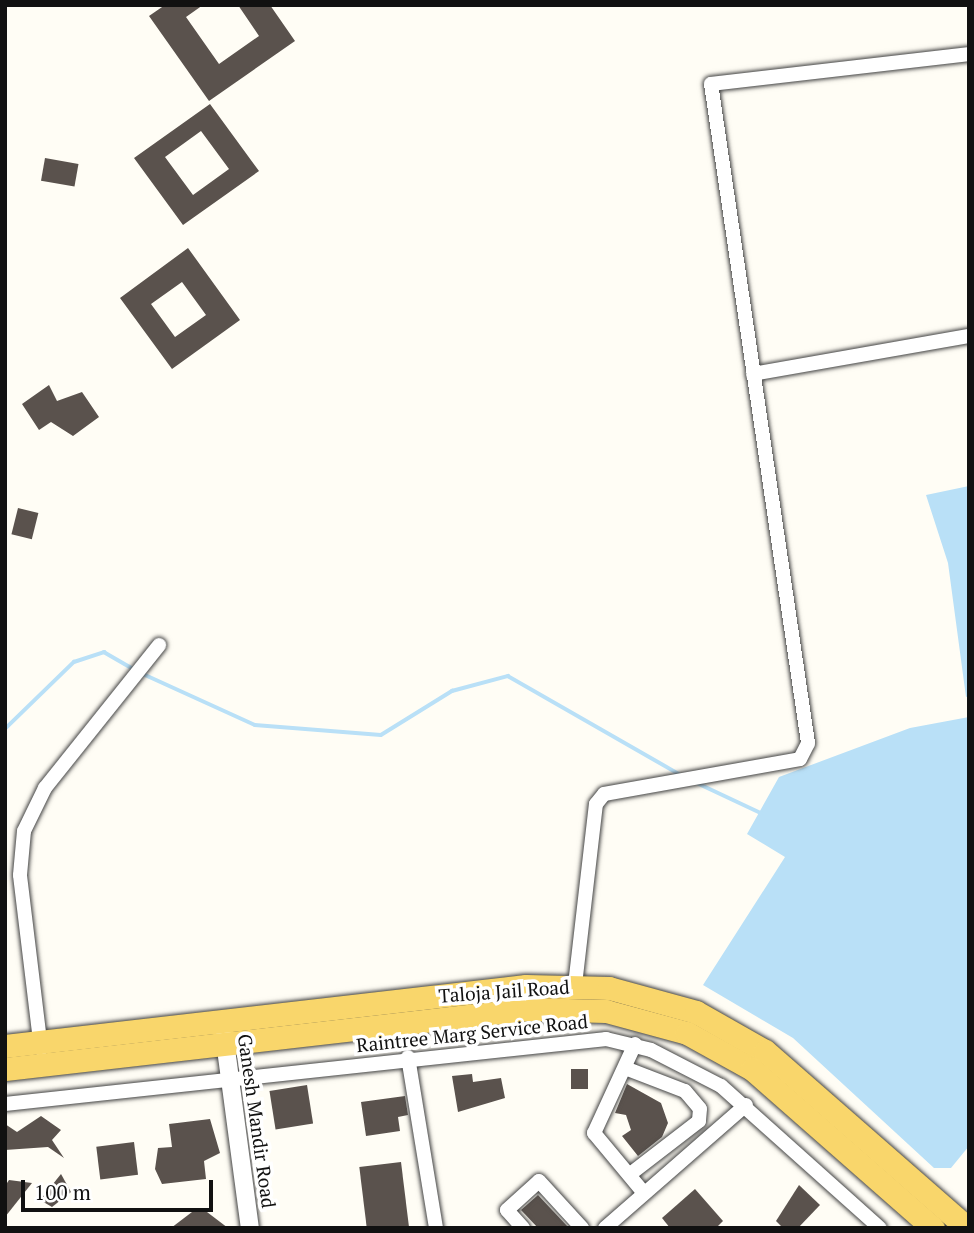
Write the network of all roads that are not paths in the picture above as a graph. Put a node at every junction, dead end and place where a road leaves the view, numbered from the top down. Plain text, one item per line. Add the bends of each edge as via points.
1 (969, 54) edge
2 (969, 336) edge
3 (753, 374) junction
4 (159, 645) dead end
5 (575, 985) junction
6 (223, 1032) junction
7 (635, 1044) junction
8 (5, 1046) edge
9 (42, 1053) junction
10 (408, 1057) junction
11 (625, 1068) junction
12 (5, 1069) edge
13 (230, 1079) junction
14 (5, 1104) edge
15 (746, 1105) junction
16 (629, 1175) junction
17 (644, 1193) junction
18 (963, 1227) edge
19 (250, 1228) edge
20 (436, 1228) edge
21 (523, 1228) edge
22 (582, 1228) edge
23 (604, 1228) edge
24 (880, 1228) edge
25 (933, 1228) edge

1 - 3 street via 711,84
2 - 3 street
3 - 5 street via 808,743 800,759 621,786 596,804
4 - 9 street via 45,788 24,831 20,875
5 - 6 main road, Taloja Jail Road
5 - 18 main road, Taloja Jail Road via 653,998 742,1036
6 - 9 main road, Taloja Jail Road
6 - 13 street, Ganesh Mandir Road
6 - 25 main road, Taloja Jail Road via 528,1009 584,1008 647,1020 687,1033 752,1069
7 - 10 street, Raintree Marg Service Road via 551,1041
7 - 11 street
7 - 15 street, Raintree Marg Service Road via 697,1071
8 - 9 main road, Taloja Jail Road
9 - 12 main road, Taloja Jail Road
10 - 13 street, Raintree Marg Service Road
10 - 20 street
11 - 16 street via 594,1133
11 - 16 street via 685,1091 700,1110 699,1121
13 - 14 street, Raintree Marg Service Road
13 - 19 street, Ganesh Mandir Road
15 - 17 street
15 - 24 street, Raintree Marg Service Road
16 - 17 street
17 - 23 street
21 - 22 street via 507,1210 538,1181

